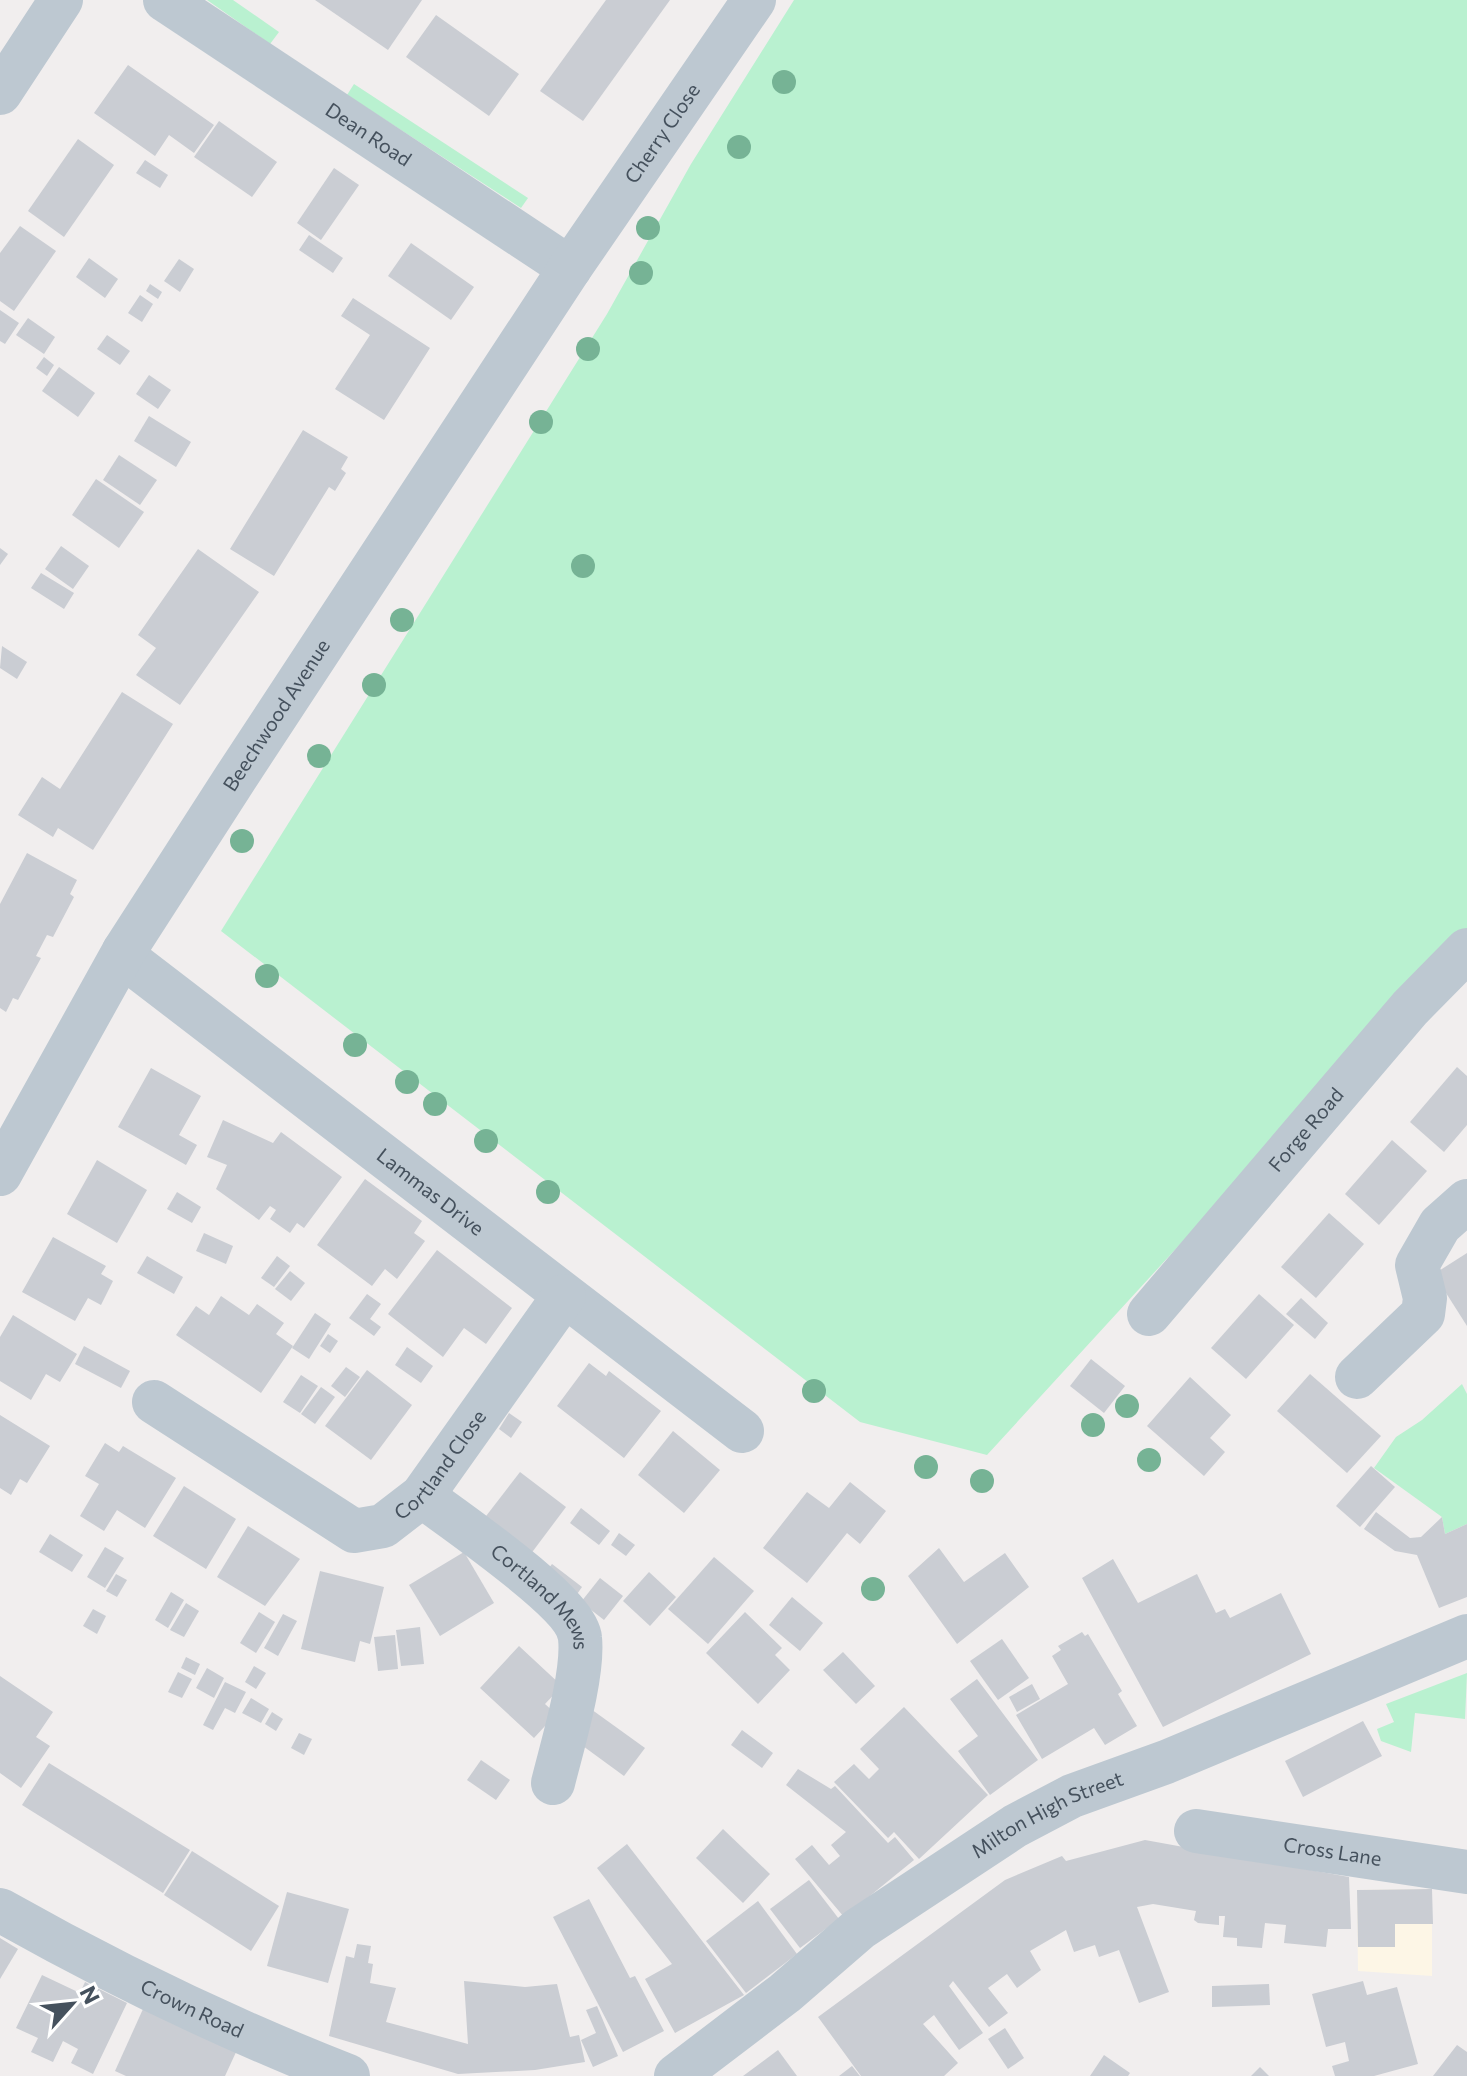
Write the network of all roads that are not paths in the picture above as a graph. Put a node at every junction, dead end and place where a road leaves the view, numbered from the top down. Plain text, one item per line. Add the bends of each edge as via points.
1 (61, 0) edge
2 (165, 0) edge
3 (754, 0) edge
4 (0, 93) edge
5 (570, 268) junction
6 (1467, 950) edge
7 (124, 951) junction
8 (0, 1174) edge
9 (1467, 1201) edge
10 (564, 1296) junction
11 (1149, 1314) dead end
12 (1357, 1377) dead end
13 (154, 1402) dead end
14 (742, 1431) dead end
15 (422, 1496) junction
16 (1467, 1636) edge
17 (553, 1783) dead end
18 (1196, 1831) dead end
19 (1467, 1872) edge
20 (0, 1910) edge
21 (348, 2076) edge
22 (676, 2076) edge

1 - 4 street
2 - 5 street, Dean Road
3 - 5 street, Cherry Close
5 - 7 street, Beechwood Avenue
6 - 11 street, Forge Road via 1410,1008
7 - 8 street, Beechwood Avenue
7 - 10 street, Lammas Drive via 124,957
9 - 12 street via 1440,1225 1417,1265 1423,1314
10 - 14 street, Lammas Drive
10 - 15 street, Cortland Close
13 - 15 street, Cortland Close via 354,1531 383,1526
15 - 17 street, Cortland Mews via 555,1598 575,1621 580,1638 572,1706
16 - 22 street, Milton High Street via 1072,1796 1015,1826 859,1929
18 - 19 street, Cross Lane
20 - 21 street, Crown Road via 109,1972

